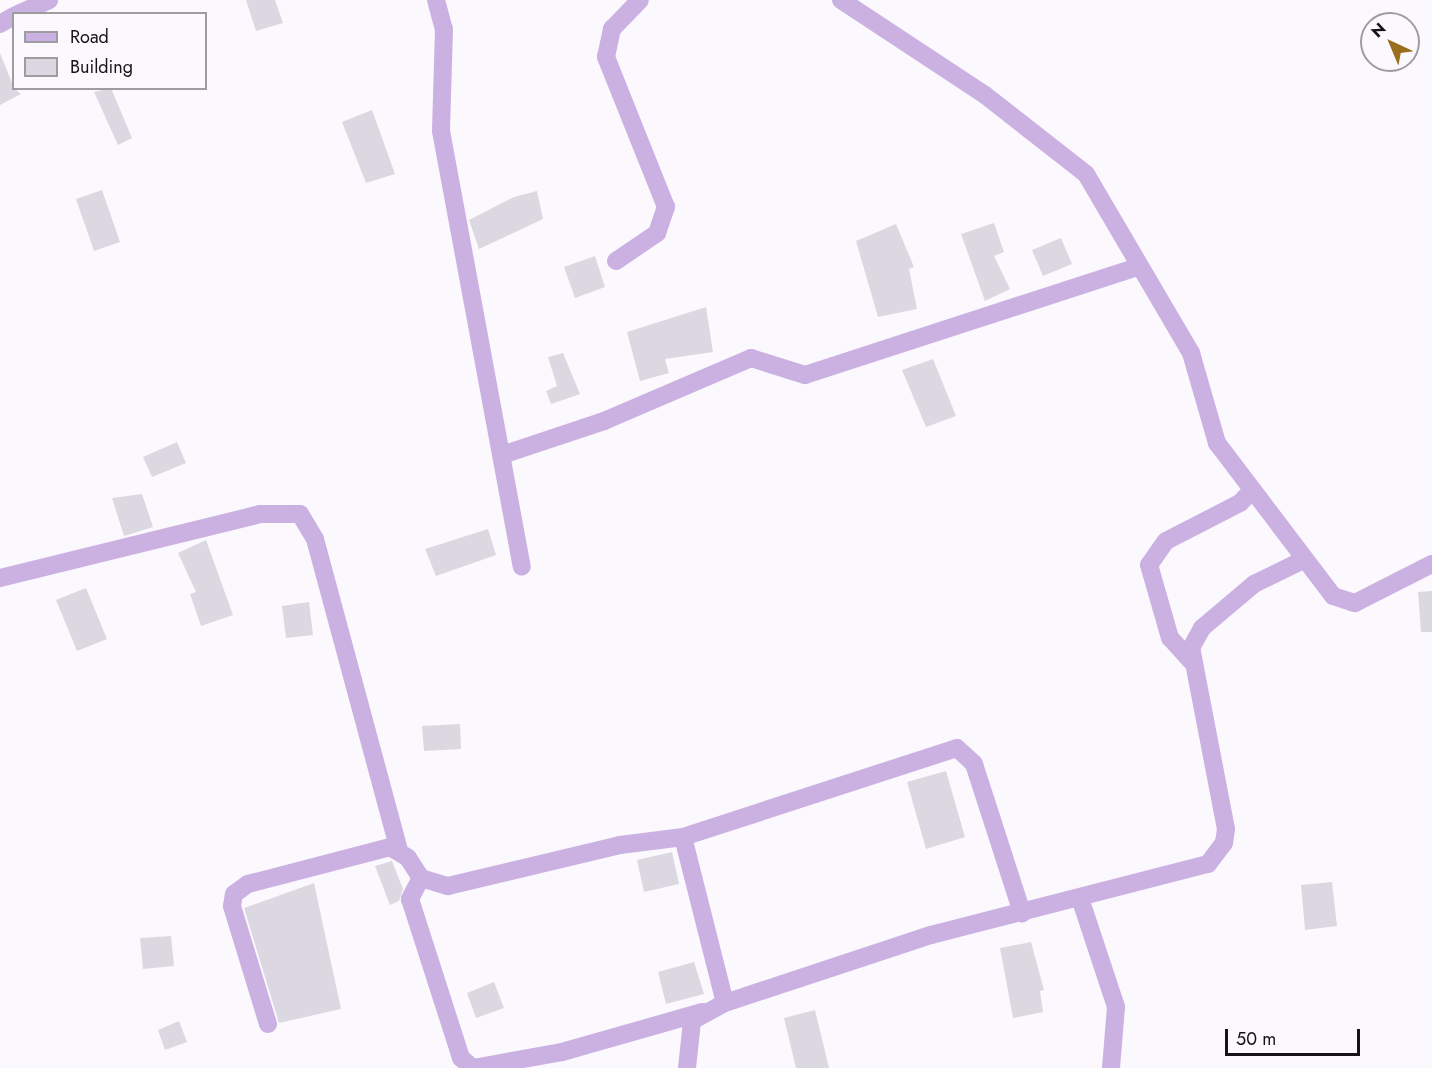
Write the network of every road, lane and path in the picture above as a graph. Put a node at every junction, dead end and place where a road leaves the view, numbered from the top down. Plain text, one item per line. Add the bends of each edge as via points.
1 (49, 0) edge
2 (435, 0) edge
3 (640, 0) edge
4 (841, 0) edge
5 (21, 12) edge
6 (616, 261) dead end
7 (1140, 266) junction
8 (502, 455) junction
9 (1252, 490) junction
10 (1303, 560) junction
11 (1432, 564) edge
12 (522, 567) dead end
13 (0, 578) edge
14 (1191, 661) junction
15 (682, 837) junction
16 (399, 850) junction
17 (421, 878) junction
18 (1080, 898) junction
19 (1022, 913) junction
20 (725, 1003) junction
21 (702, 1012) junction
22 (268, 1024) dead end
23 (687, 1068) edge
24 (1111, 1068) edge

1 - 5 street
2 - 8 street via 444,29 441,131
3 - 6 street via 612,29 606,57 666,207 657,233
4 - 7 street via 1061,150 1086,174
7 - 8 street via 805,375 751,358 604,421
7 - 9 street via 1191,353 1217,442
8 - 12 street
9 - 10 street
9 - 14 street via 1240,503 1166,541 1149,565 1170,638
10 - 11 street via 1333,596 1355,603
10 - 14 street via 1254,584 1202,628
13 - 16 street via 260,514 300,514 315,538
14 - 18 street via 1219,792 1224,843 1208,864
15 - 17 street via 620,845 448,886
15 - 19 street via 957,748 974,764
15 - 20 street
16 - 17 street
16 - 22 street via 368,852 248,884 234,894 232,906
17 - 21 street via 410,899 461,1058 473,1068 562,1052
18 - 19 street
18 - 24 street via 1116,1007
19 - 20 street via 931,935
20 - 21 street
21 - 23 street via 687,1036

